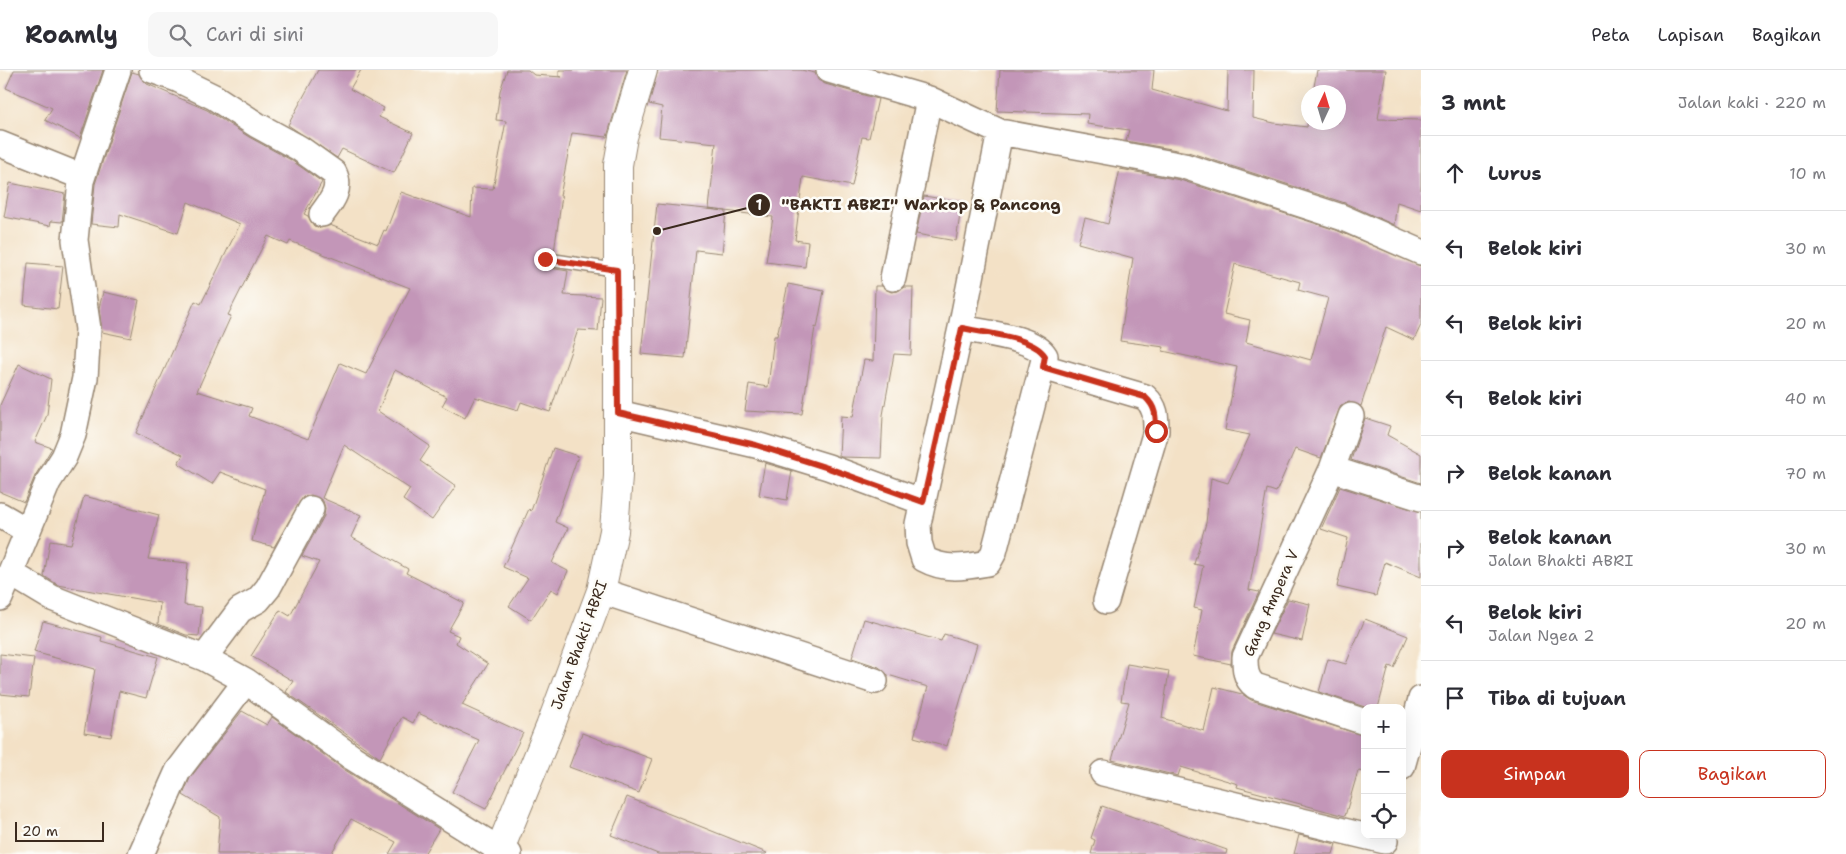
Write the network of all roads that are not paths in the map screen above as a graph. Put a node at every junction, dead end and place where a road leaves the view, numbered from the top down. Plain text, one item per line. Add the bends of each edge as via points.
1 (118, 70) edge
2 (152, 70) edge
3 (643, 70) edge
4 (829, 70) edge
5 (929, 99) junction
6 (1000, 132) junction
7 (0, 144) edge
8 (82, 177) junction
9 (322, 214) dead end
10 (1421, 252) edge
11 (545, 259) dead end
12 (617, 270) junction
13 (893, 278) dead end
14 (962, 328) junction
15 (1043, 367) junction
16 (618, 413) junction
17 (1351, 416) dead end
18 (1332, 469) junction
19 (1421, 498) edge
20 (923, 502) junction
21 (311, 509) dead end
22 (0, 515) edge
23 (26, 530) junction
24 (12, 574) junction
25 (601, 591) junction
26 (0, 598) edge
27 (1106, 601) dead end
28 (204, 658) junction
29 (246, 681) junction
30 (876, 681) dead end
31 (1421, 698) edge
32 (1361, 721) edge
33 (1411, 737) edge
34 (1406, 754) edge
35 (1102, 773) dead end
36 (1384, 844) edge
37 (502, 853) edge
38 (141, 854) edge

1 - 8 street
2 - 9 street via 214,97 334,173 337,188
3 - 12 street, Jalan Bhakti ABRI via 618,166
4 - 5 street
5 - 6 street
5 - 13 street
6 - 10 street via 1184,166 1342,217
6 - 14 street
7 - 8 street
8 - 23 street via 75,240 88,329 85,378 73,435
11 - 12 lane
12 - 16 street, Jalan Bhakti ABRI
14 - 15 street via 1035,345 1045,356
14 - 20 street
15 - 20 street via 994,552 988,562 960,568 937,566 924,558 918,524
15 - 27 street via 1145,397 1153,404 1156,413 1156,431
16 - 20 street via 756,445
16 - 25 street, Jalan Bhakti ABRI via 614,531
17 - 18 street, Gang Ampera V
18 - 19 street
18 - 32 street, Gang Ampera V via 1244,657 1245,670 1249,682 1255,686
21 - 28 street via 268,588 258,600 240,610
22 - 23 street
23 - 24 street
24 - 26 street
24 - 28 street via 52,598
25 - 30 street
25 - 37 street, Jalan Bhakti ABRI
28 - 29 street
29 - 37 street via 353,758
29 - 38 street via 178,771
31 - 33 street
33 - 34 street
35 - 36 street

